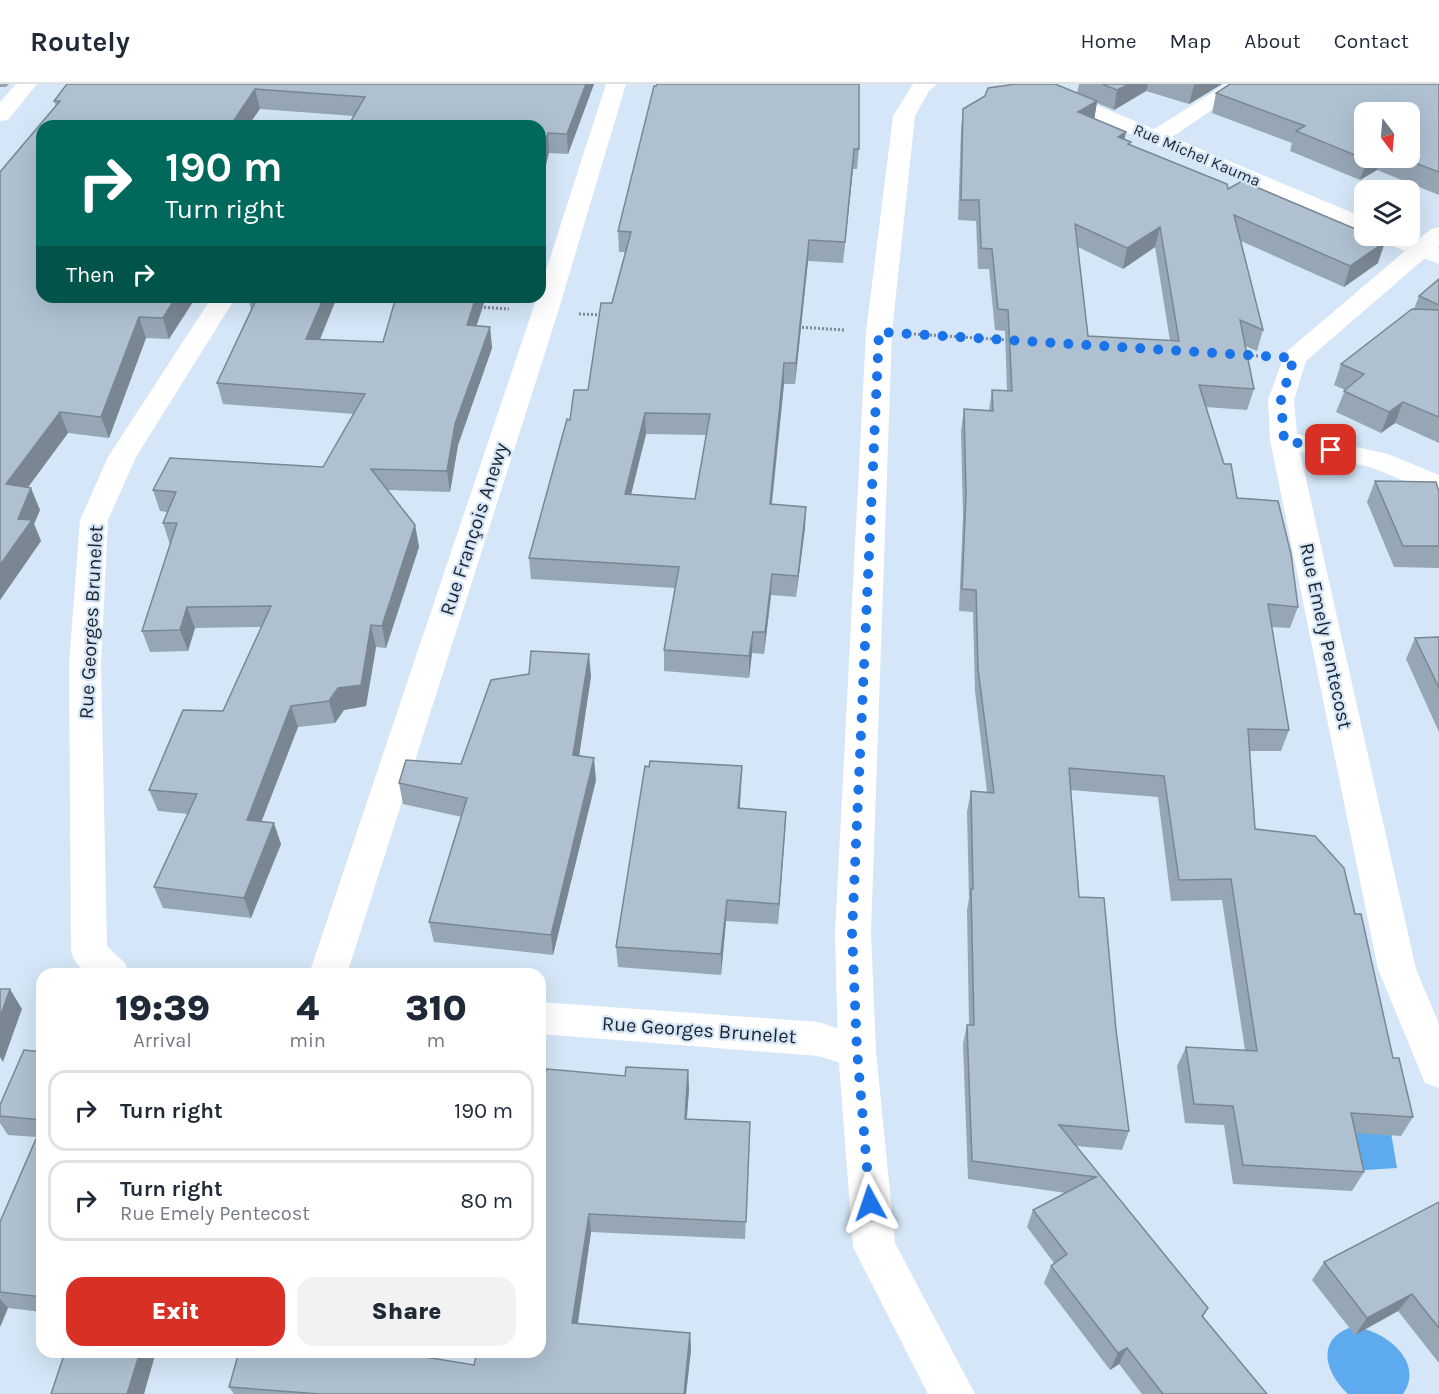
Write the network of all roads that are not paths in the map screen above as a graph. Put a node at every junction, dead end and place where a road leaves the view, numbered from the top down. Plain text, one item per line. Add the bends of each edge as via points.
1 (27, 84) edge
2 (616, 84) edge
3 (927, 84) edge
4 (1028, 84) edge
5 (1240, 84) edge
6 (1, 113) edge
7 (1156, 138) junction
8 (1354, 221) edge
9 (1432, 246) edge
10 (220, 303) edge
11 (1284, 440) junction
12 (1439, 486) edge
13 (106, 968) edge
14 (330, 968) edge
15 (546, 1018) edge
16 (857, 1050) junction
17 (1439, 1071) edge
18 (952, 1394) edge

1 - 6 street
2 - 14 street, Rue François Anewy
3 - 16 street via 921,87 904,116 879,332 852,933
4 - 7 street, Rue Michel Kauma
5 - 7 street
7 - 8 street, Rue Michel Kauma
9 - 11 street, Rue Emely Pentecost via 1294,358 1281,400
10 - 13 street, Rue Georges Brunelet via 123,457 94,520 84,664 89,952
11 - 12 street via 1378,460
11 - 17 street, Rue Emely Pentecost via 1397,969
15 - 16 street, Rue Georges Brunelet via 818,1039
16 - 18 street via 874,1247

